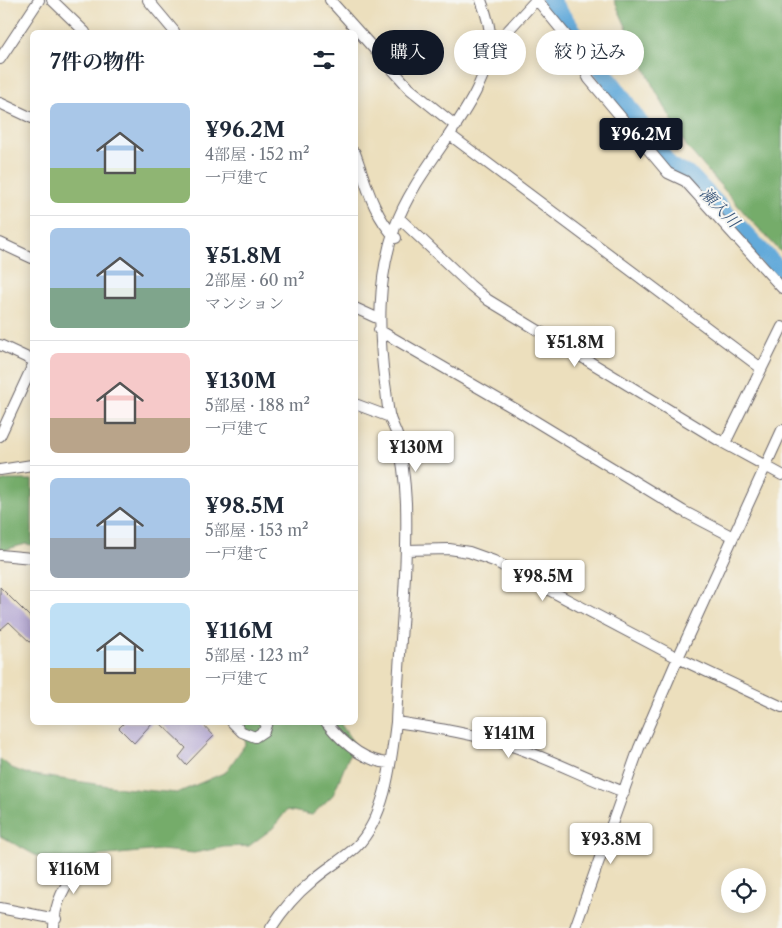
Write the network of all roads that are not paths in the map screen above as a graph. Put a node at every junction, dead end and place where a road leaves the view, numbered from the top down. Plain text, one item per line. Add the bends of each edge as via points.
1 (39, 0) edge
2 (52, 0) edge
3 (148, 0) edge
4 (330, 0) edge
5 (481, 0) edge
6 (536, 0) edge
7 (83, 30) edge
8 (173, 30) edge
9 (357, 30) edge
10 (489, 30) edge
11 (508, 30) edge
12 (358, 31) edge
13 (0, 59) edge
14 (482, 75) edge
15 (0, 103) edge
16 (30, 117) edge
17 (453, 130) junction
18 (358, 162) edge
19 (399, 218) junction
20 (395, 237) junction
21 (0, 243) edge
22 (30, 257) edge
23 (782, 288) edge
24 (358, 309) edge
25 (379, 319) junction
26 (782, 327) edge
27 (380, 330) junction
28 (0, 345) edge
29 (30, 359) edge
30 (761, 368) junction
31 (30, 371) edge
32 (358, 405) edge
33 (390, 417) junction
34 (782, 430) edge
35 (0, 436) edge
36 (725, 443) junction
37 (30, 465) edge
38 (766, 466) junction
39 (0, 470) edge
40 (782, 474) edge
41 (733, 538) junction
42 (406, 550) junction
43 (0, 555) edge
44 (30, 558) edge
45 (678, 658) junction
46 (782, 707) edge
47 (396, 722) junction
48 (235, 725) edge
49 (266, 725) edge
50 (328, 725) edge
51 (390, 763) junction
52 (624, 792) junction
53 (80, 866) dead end
54 (0, 908) edge
55 (55, 923) edge
56 (271, 928) edge
57 (575, 928) edge

1 - 13 street
2 - 7 street
3 - 8 street
4 - 9 street
5 - 10 street
6 - 11 street
6 - 23 street via 569,39 589,78 668,173 685,181
12 - 17 street via 410,89
14 - 17 street
15 - 16 street
17 - 19 street
17 - 30 street
18 - 20 street via 375,211
19 - 20 street
19 - 36 street via 488,300
20 - 25 street via 381,290
21 - 22 street
24 - 25 street
25 - 27 street
26 - 30 street
27 - 33 street
27 - 41 street
28 - 29 street
30 - 36 street
31 - 35 street
32 - 33 street
33 - 42 street via 397,435 404,475
34 - 38 street
36 - 38 street
37 - 39 street
38 - 40 street
38 - 41 street
41 - 45 street
42 - 45 street via 449,549 494,561
42 - 47 street
43 - 44 street
45 - 46 street
45 - 52 street
47 - 51 street
47 - 52 street via 457,732 513,747
48 - 49 street via 255,737 264,731
50 - 51 street via 363,755 374,761
51 - 56 street via 377,815 357,846 311,881
52 - 57 street
53 - 55 street via 64,887
54 - 55 street

